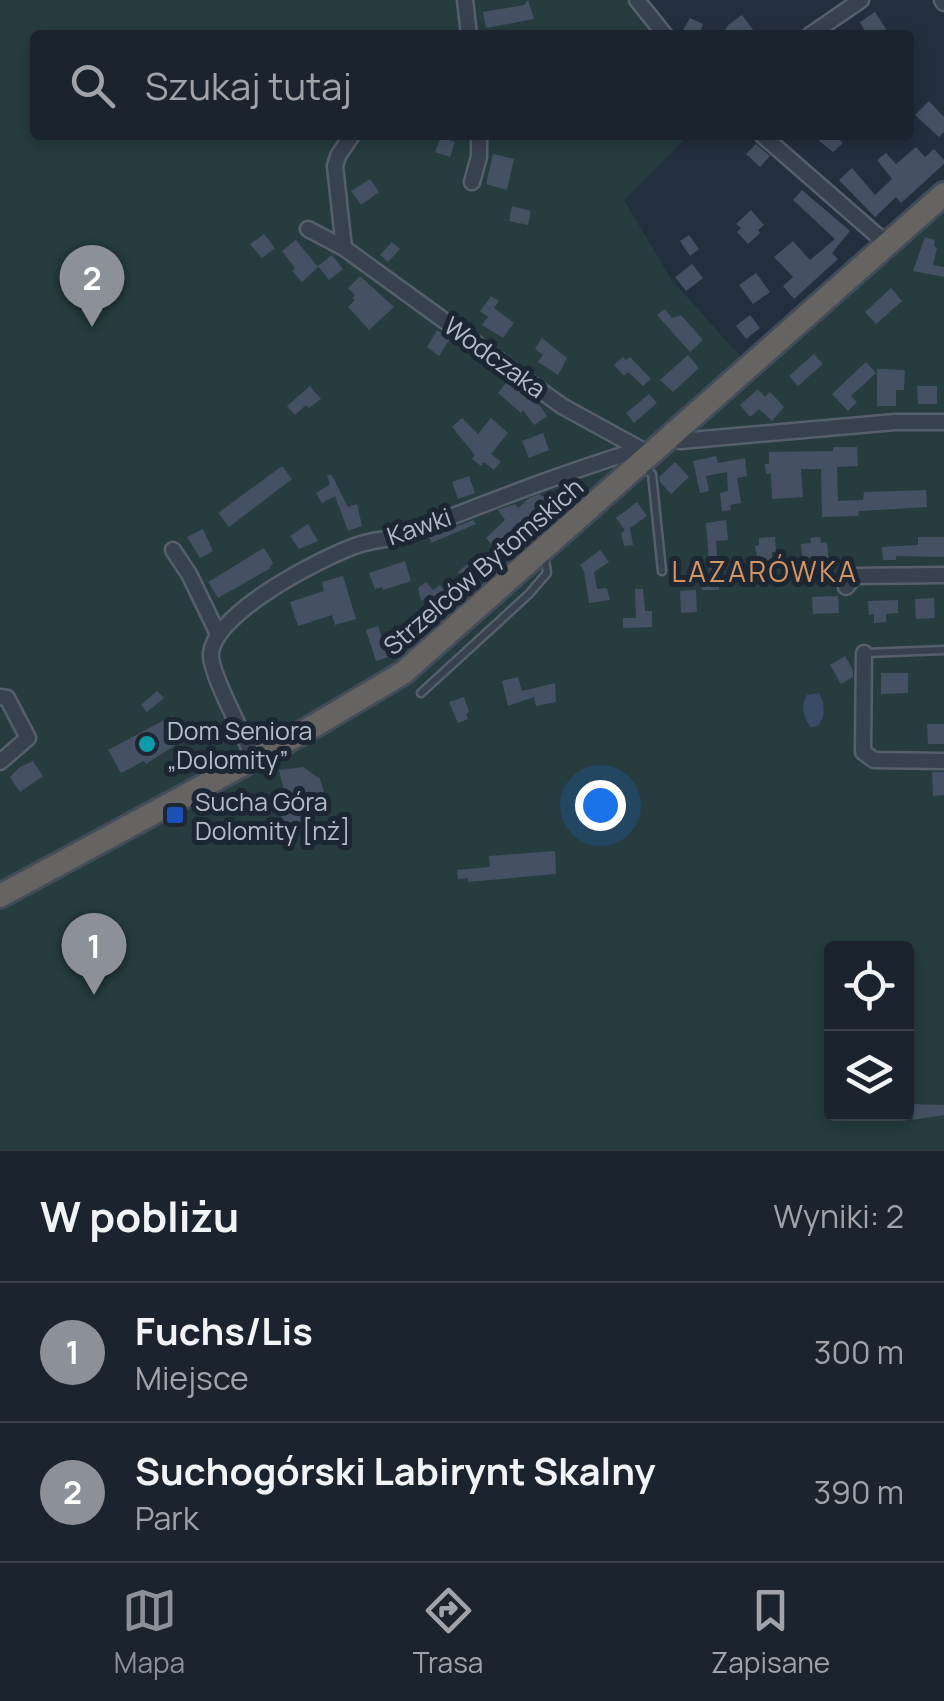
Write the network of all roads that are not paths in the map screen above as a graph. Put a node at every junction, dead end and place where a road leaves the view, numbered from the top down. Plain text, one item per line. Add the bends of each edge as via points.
1 (464, 0) edge
2 (638, 0) edge
3 (861, 0) edge
4 (468, 30) edge
5 (662, 30) edge
6 (817, 30) edge
7 (349, 140) edge
8 (479, 140) edge
9 (768, 140) edge
10 (472, 182) dead end
11 (944, 194) edge
12 (308, 229) dead end
13 (888, 244) junction
14 (344, 248) junction
15 (944, 422) edge
16 (673, 437) junction
17 (644, 456) junction
18 (173, 550) dead end
19 (544, 551) junction
20 (662, 571) dead end
21 (944, 575) edge
22 (846, 587) dead end
23 (218, 634) junction
24 (944, 650) edge
25 (864, 653) joint
26 (422, 693) dead end
27 (0, 697) edge
28 (255, 759) junction
29 (0, 762) edge
30 (944, 762) edge
31 (0, 896) edge

1 - 4 street
2 - 5 street
3 - 6 street
7 - 14 street via 335,166
8 - 10 street
9 - 13 street
11 - 13 highway, Strzelców Bytomskich
12 - 14 street, Wodczaka
13 - 16 highway, Strzelców Bytomskich
14 - 17 street, Wodczaka via 562,406
15 - 16 street via 680,442
16 - 17 highway, Strzelców Bytomskich
17 - 19 highway, Strzelców Bytomskich
17 - 20 lane via 652,474
17 - 23 street, Kawki via 544,479 400,536 356,545 292,576
18 - 23 street
19 - 26 lane via 547,573 529,594
19 - 28 highway, Strzelców Bytomskich via 387,685
21 - 22 street via 855,576
23 - 28 street via 210,655
24 - 25 lane
25 - 30 street via 864,752 874,760
27 - 29 street via 12,704 28,738
28 - 31 highway, Strzelców Bytomskich

